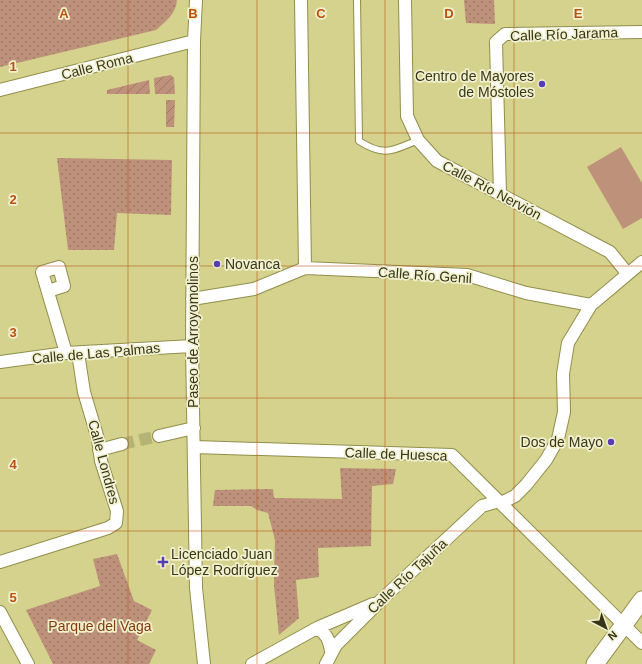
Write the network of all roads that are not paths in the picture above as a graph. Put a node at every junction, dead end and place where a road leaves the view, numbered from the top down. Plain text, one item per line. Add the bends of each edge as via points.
1 (196, 0) edge
2 (301, 0) edge
3 (357, 0) edge
4 (405, 0) edge
5 (642, 32) edge
6 (194, 41) junction
7 (0, 90) edge
8 (418, 140) junction
9 (500, 194) junction
10 (642, 262) edge
11 (305, 268) junction
12 (627, 273) junction
13 (48, 291) dead end
14 (192, 299) junction
15 (591, 305) junction
16 (192, 346) junction
17 (72, 353) junction
18 (0, 362) edge
19 (194, 428) junction
20 (159, 436) tunnel mouth
21 (122, 444) tunnel mouth
22 (194, 447) junction
23 (99, 450) junction
24 (500, 502) junction
25 (0, 562) edge
26 (642, 600) edge
27 (380, 601) junction
28 (0, 612) edge
29 (625, 624) junction
30 (317, 628) junction
31 (642, 642) edge
32 (331, 651) junction
33 (28, 664) edge
34 (204, 664) edge
35 (252, 664) edge
36 (326, 664) edge
37 (595, 664) edge

1 - 6 street, Paseo de Arroyomolinos
2 - 11 street
3 - 8 lane via 359,141 374,150 392,151
4 - 8 street, Calle Río Nervión via 407,116
5 - 9 street, Calle Río Jarama via 504,34 496,42
6 - 7 street, Calle Roma
6 - 14 street, Paseo de Arroyomolinos
8 - 9 street, Calle Río Nervión via 437,161
9 - 12 street, Calle Río Nervión via 610,252
10 - 12 street, Calle Río Tajuña
11 - 14 street, Calle Río Genil via 254,289
11 - 15 street, Calle Río Genil via 467,275 526,292
12 - 15 street, Calle Río Tajuña
13 - 17 street, Calle Londres
14 - 16 street, Paseo de Arroyomolinos
15 - 24 street, Calle Río Tajuña via 568,343 563,374 564,412 558,439 546,460 526,485 515,496
16 - 17 street, Calle de Las Palmas
16 - 19 street, Paseo de Arroyomolinos
17 - 18 street, Calle de Las Palmas
17 - 23 street, Calle Londres
19 - 20 street
19 - 22 street, Paseo de Arroyomolinos
21 - 23 street
22 - 24 street, Calle de Huesca via 452,455
22 - 34 street, Paseo de Arroyomolinos via 196,588
23 - 25 street, Calle Londres via 117,511 116,523 108,528
24 - 27 street, Calle Río Tajuña via 482,506
24 - 29 street, Calle de Huesca
26 - 29 street
27 - 30 street
27 - 32 street, Calle Río Tajuña
28 - 33 street
29 - 31 street, Calle de Huesca
29 - 37 street
30 - 32 street via 330,640
30 - 35 street
32 - 36 street, Calle Río Tajuña

